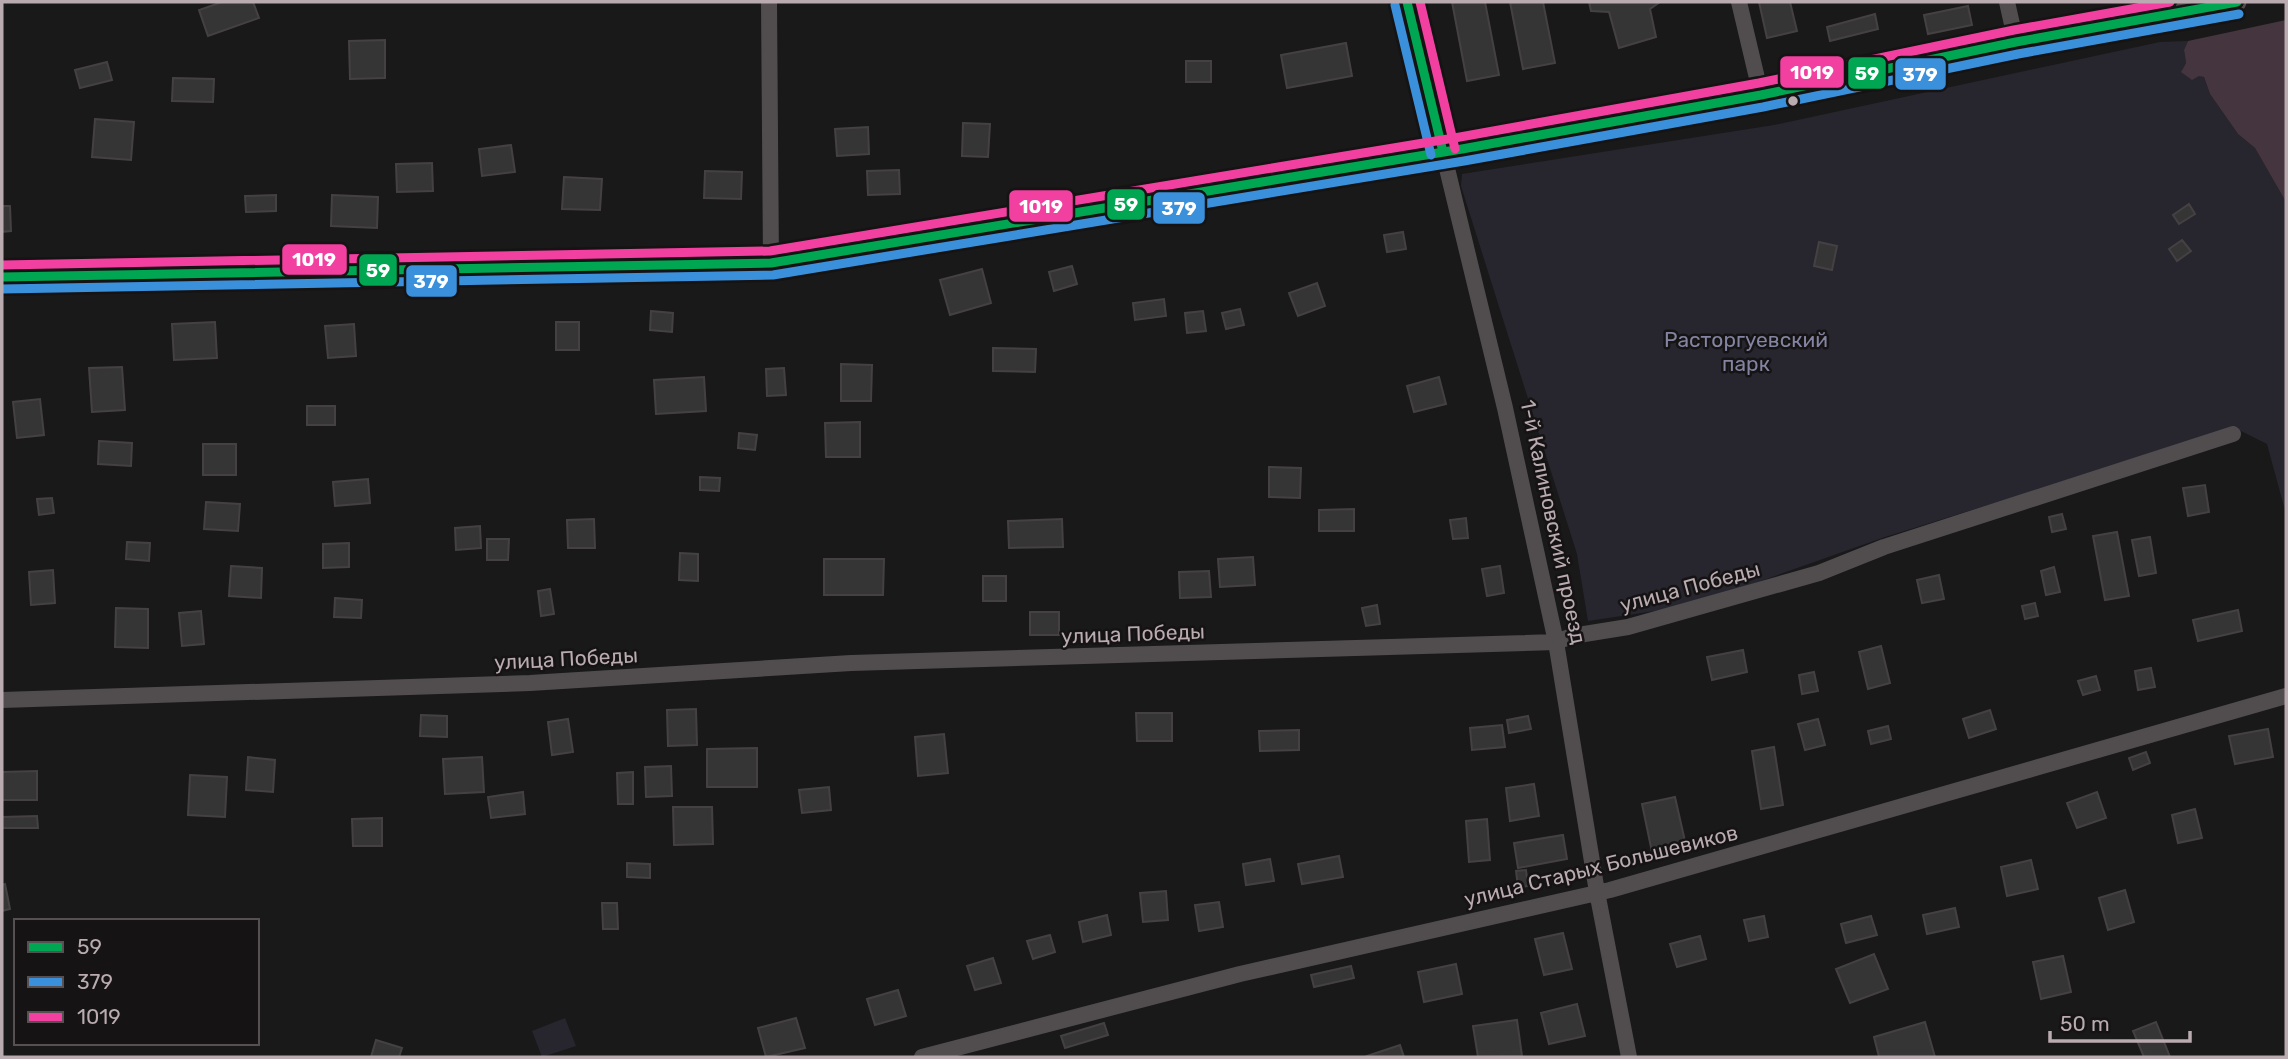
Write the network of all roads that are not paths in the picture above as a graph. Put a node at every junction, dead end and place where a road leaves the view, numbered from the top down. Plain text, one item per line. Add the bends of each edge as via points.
1 (769, 2) edge
2 (1407, 2) edge
3 (1739, 2) edge
4 (2007, 2) edge
5 (2230, 3) edge
6 (2016, 42) junction
7 (1761, 95) junction
8 (1443, 152) junction
9 (771, 263) junction
10 (2, 276) edge
11 (2233, 434) dead end
12 (1556, 642) junction
13 (2286, 696) edge
14 (2, 700) edge
15 (1597, 892) junction
16 (922, 1057) edge
17 (1629, 1057) edge

1 - 9 street
2 - 8 street, 1-й Калиновский проезд
3 - 7 street
4 - 6 street
5 - 6 street
6 - 7 street
7 - 8 street
8 - 9 street
8 - 12 street, 1-й Калиновский проезд
9 - 10 street
11 - 12 street, улица Победы via 1819,572 1628,627
12 - 14 street, улица Победы via 865,663 530,683
12 - 15 street, 1-й Калиновский проезд
13 - 15 street, улица Старых Большевиков
15 - 16 street, улица Старых Большевиков via 1240,974
15 - 17 street, 1-й Калиновский проезд

